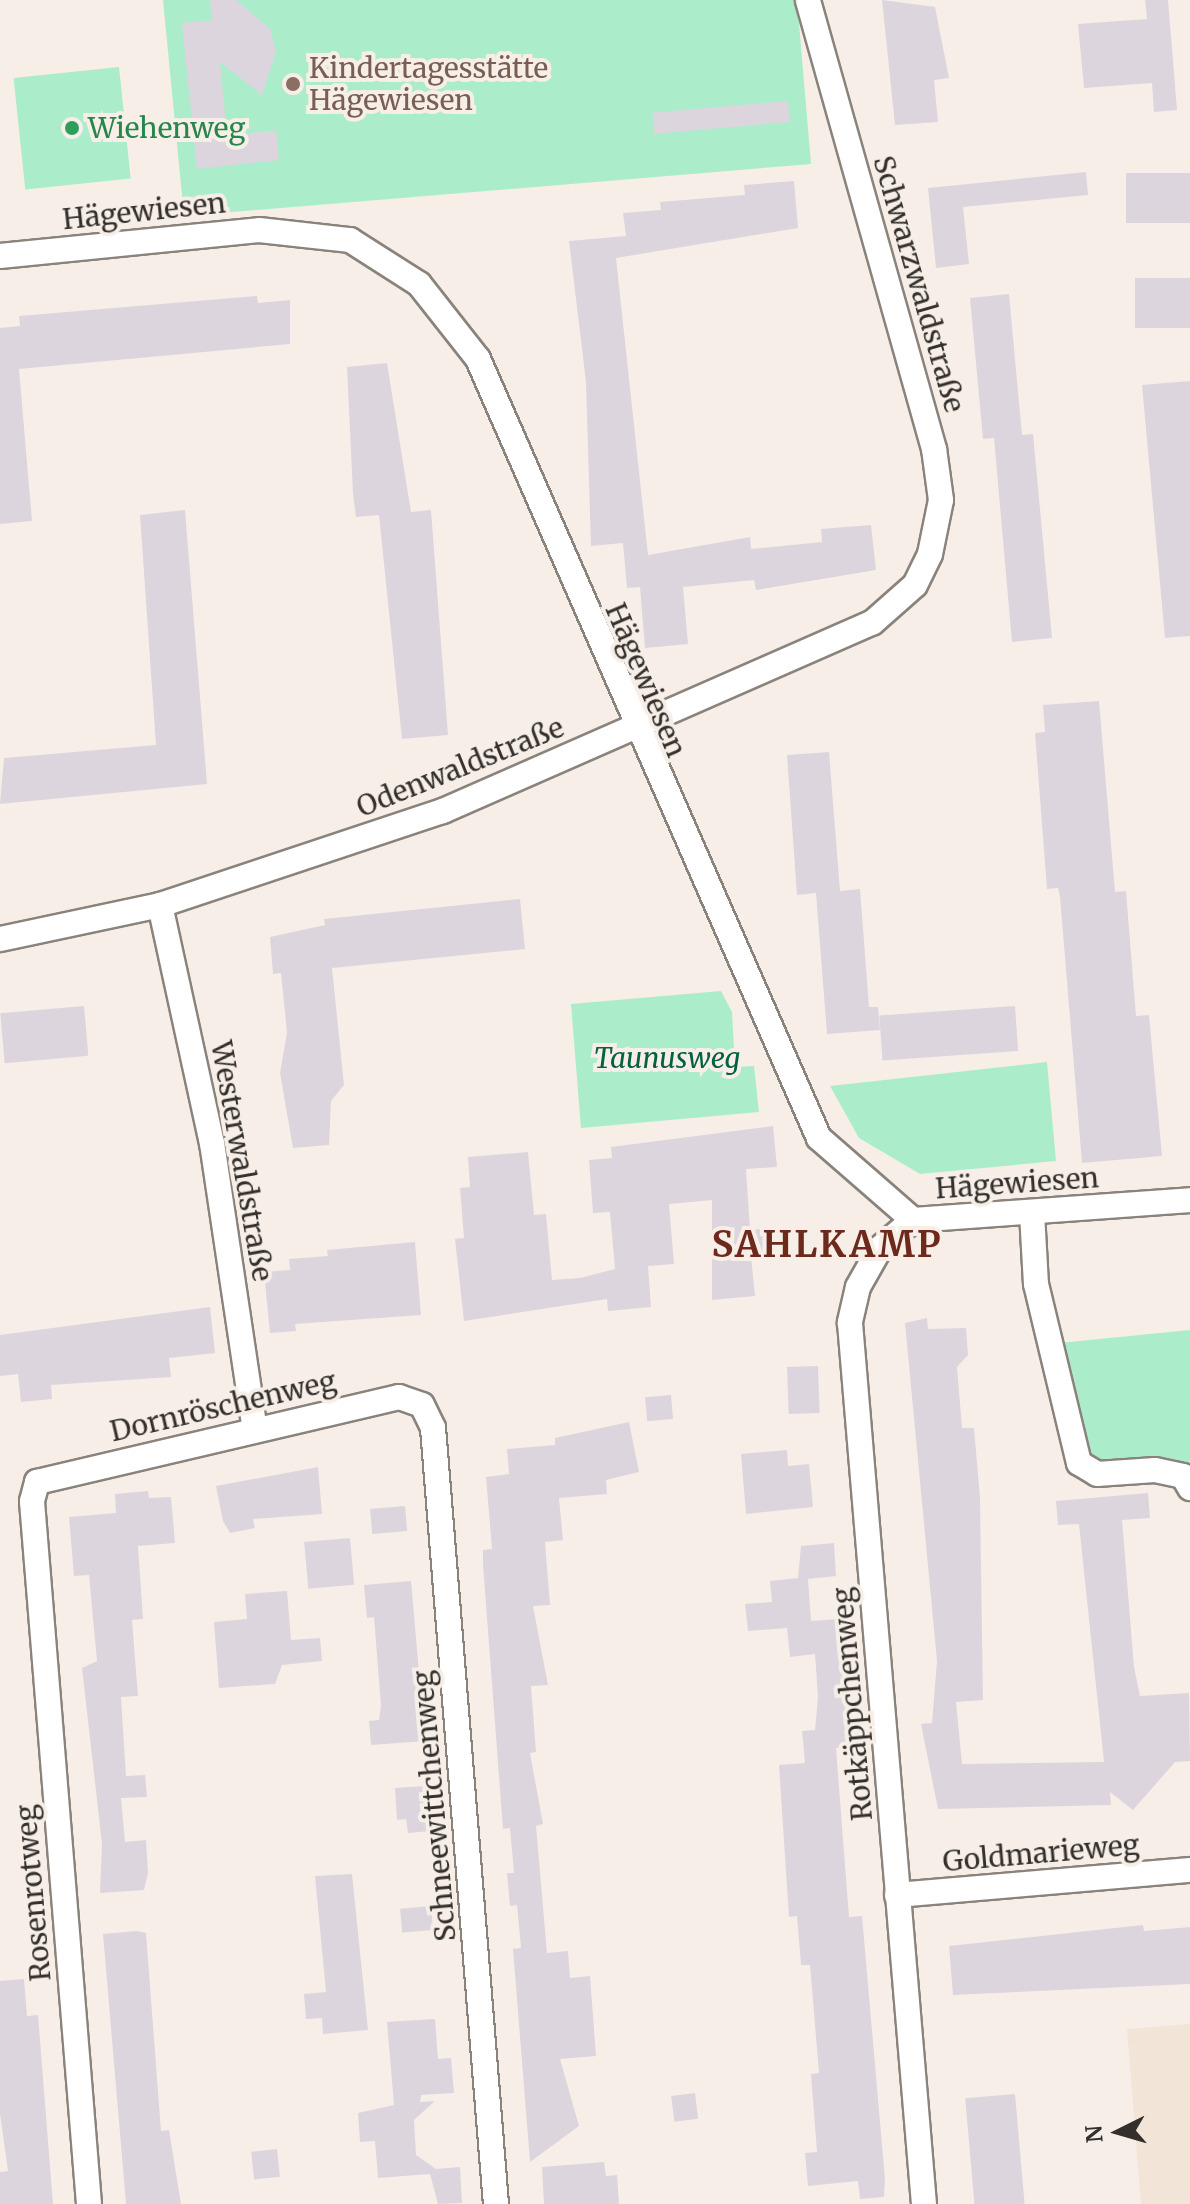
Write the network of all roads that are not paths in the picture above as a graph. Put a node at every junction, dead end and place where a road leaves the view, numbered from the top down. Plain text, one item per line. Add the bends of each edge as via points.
1 (808, 0) edge
2 (0, 256) edge
3 (915, 585) joint
4 (633, 728) junction
5 (160, 905) junction
6 (0, 939) edge
7 (1190, 1200) edge
8 (1032, 1213) junction
9 (913, 1220) junction
10 (422, 1405) joint
11 (255, 1430) junction
12 (37, 1482) joint
13 (1190, 1488) edge
14 (1190, 1870) edge
15 (897, 1895) junction
16 (89, 2204) edge
17 (496, 2204) edge
18 (924, 2204) edge

1 - 3 street, Schwarzwaldstraße via 934,449 941,500 930,554
2 - 4 street, Hägewiesen via 259,230 350,240 381,256 450,316 478,359
3 - 4 street, Odenwaldstraße via 872,623
4 - 5 street, Odenwaldstraße via 443,811
4 - 9 street, Hägewiesen via 819,1138
5 - 6 street, Odenwaldstraße
5 - 11 street, Westerwaldstraße via 212,1143
7 - 8 street, Hägewiesen
8 - 9 street, Hägewiesen
8 - 13 street via 1036,1284 1079,1463 1097,1474 1155,1470 1183,1476
9 - 15 street, Rotkäppchenweg via 880,1248 858,1287 850,1323
10 - 11 street, Dornröschenweg via 399,1397
10 - 17 street, Schneewittchenweg via 433,1428
11 - 12 street, Dornröschenweg
12 - 16 street, Rosenrotweg via 32,1501
14 - 15 street, Goldmarieweg
15 - 18 street, Rotkäppchenweg

